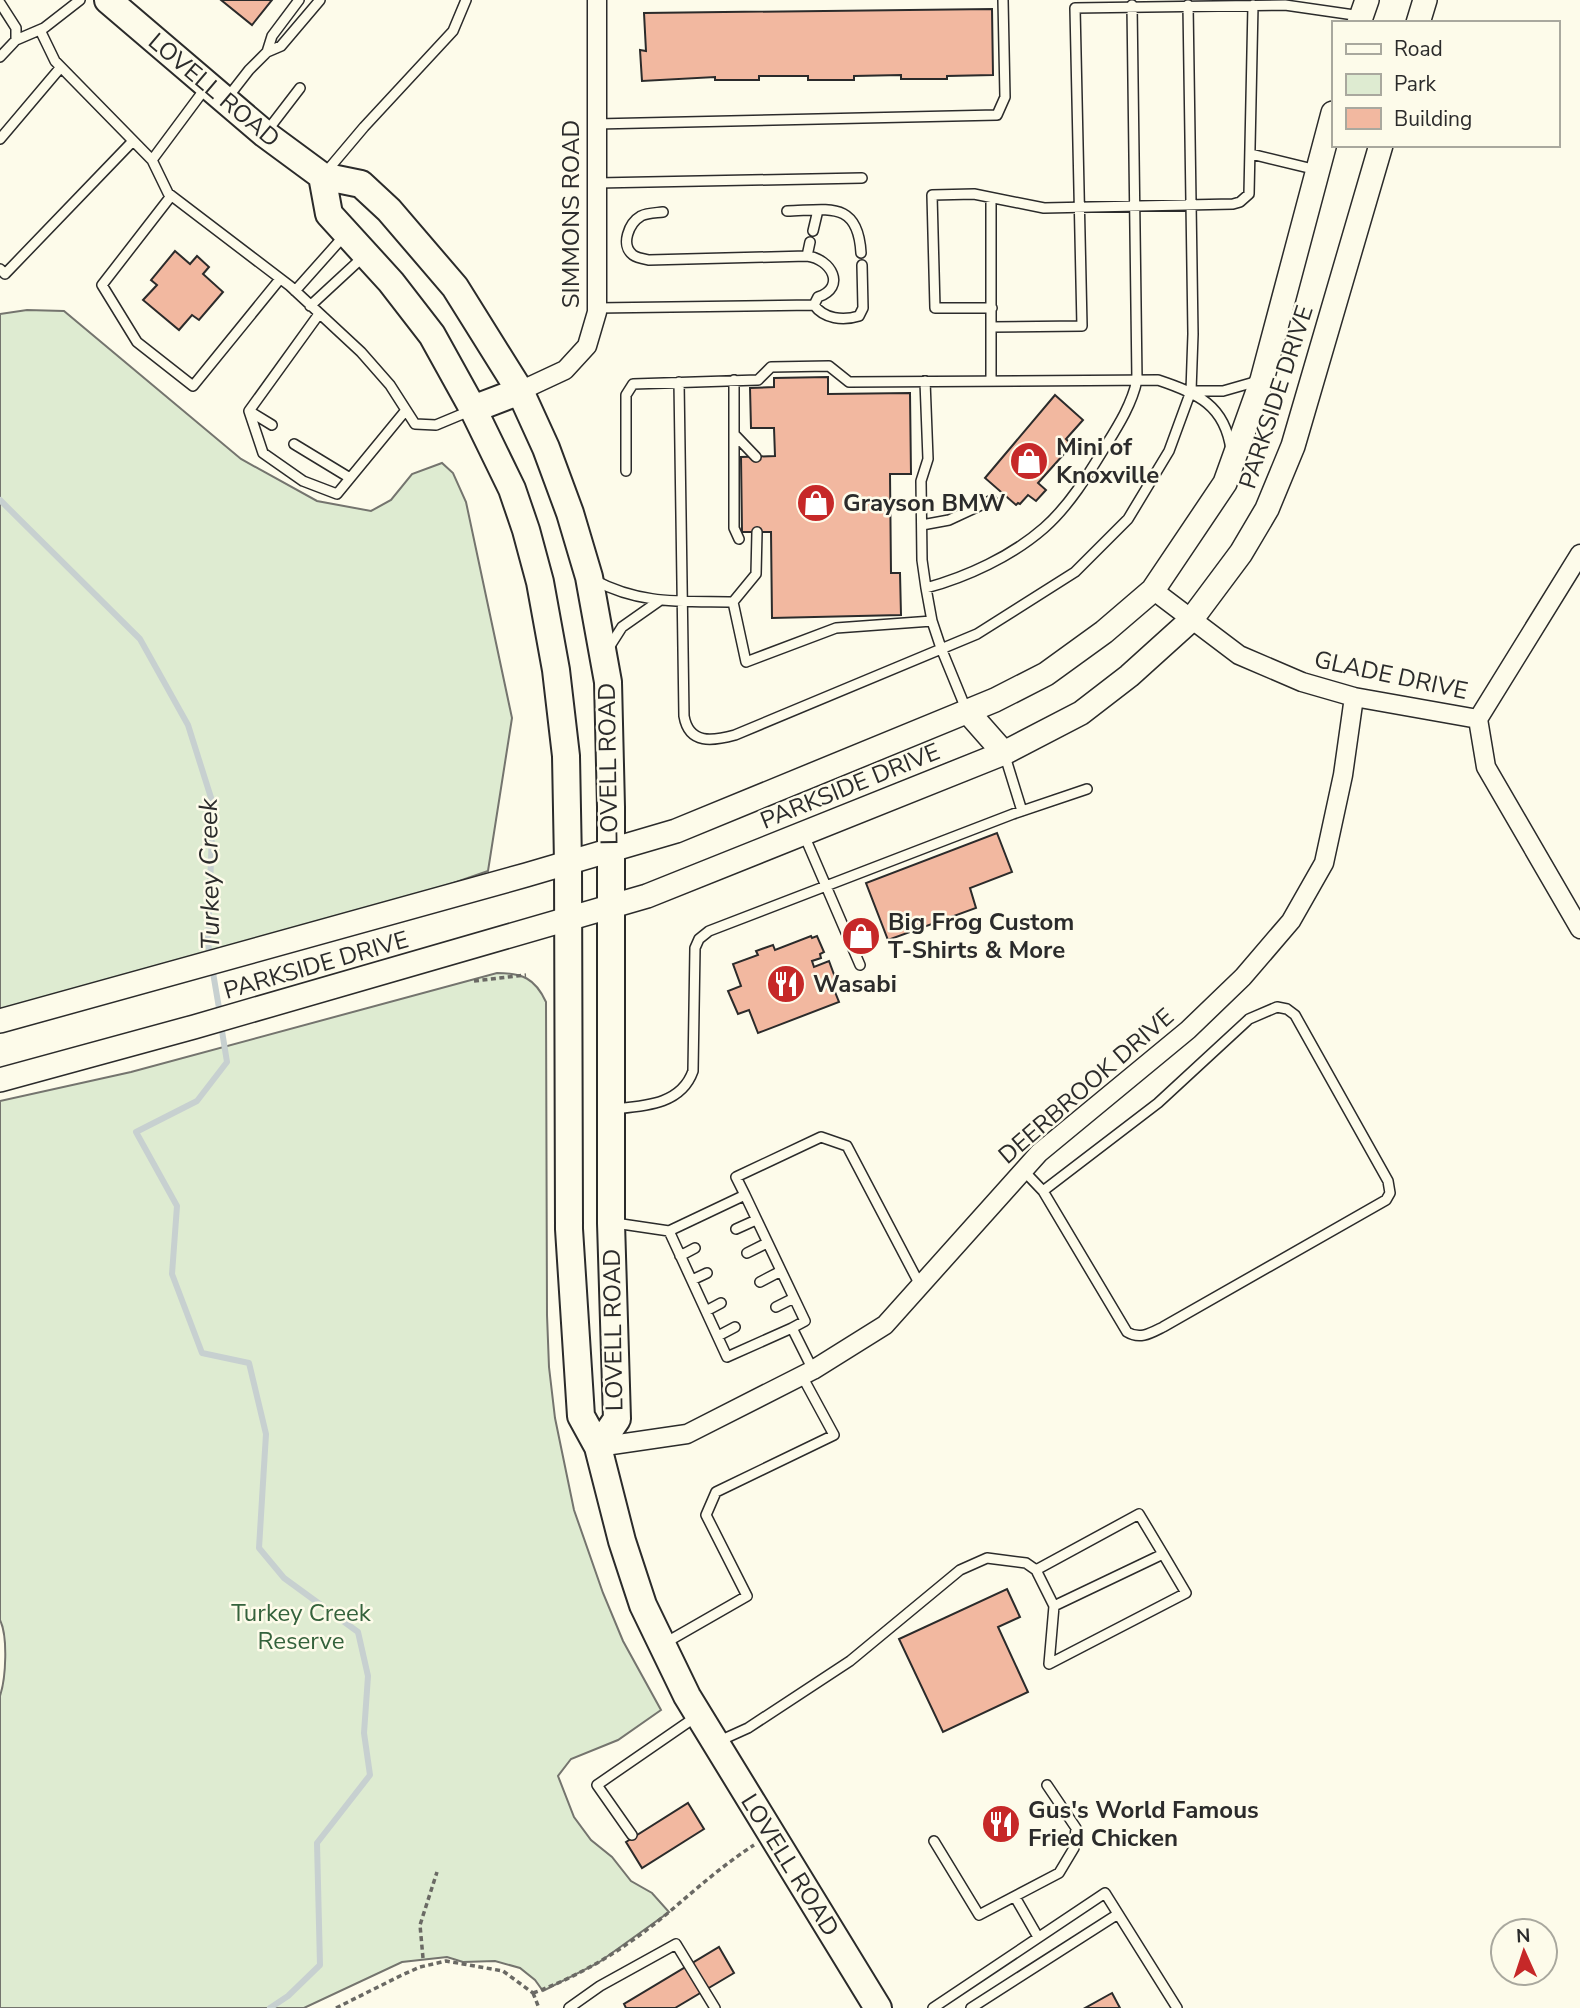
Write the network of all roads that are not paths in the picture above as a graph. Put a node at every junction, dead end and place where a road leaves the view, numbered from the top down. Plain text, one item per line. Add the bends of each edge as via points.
1 (80, 0) edge
2 (108, 0) edge
3 (299, 0) edge
4 (320, 0) edge
5 (466, 0) edge
6 (597, 0) edge
7 (1003, 0) edge
8 (1425, 0) edge
9 (0, 3) edge
10 (1132, 5) junction
11 (1188, 5) junction
12 (1253, 5) junction
13 (1363, 13) edge
14 (1419, 21) edge
15 (40, 30) junction
16 (16, 40) junction
17 (267, 52) junction
18 (0, 57) edge
19 (61, 67) junction
20 (300, 88) dead end
21 (216, 94) junction
22 (1332, 117) edge
23 (596, 124) junction
24 (265, 134) junction
25 (0, 139) edge
26 (133, 141) junction
27 (1380, 147) edge
28 (1251, 154) junction
29 (152, 160) junction
30 (1318, 170) junction
31 (322, 176) junction
32 (862, 178) dead end
33 (595, 183) junction
34 (171, 196) junction
35 (991, 198) junction
36 (1190, 205) junction
37 (1136, 206) junction
38 (1080, 207) junction
39 (818, 210) junction
40 (787, 211) dead end
41 (663, 212) dead end
42 (813, 231) dead end
43 (347, 232) junction
44 (810, 242) dead end
45 (861, 253) dead end
46 (366, 254) junction
47 (807, 256) junction
48 (862, 265) dead end
49 (0, 269) edge
50 (280, 279) junction
51 (295, 291) junction
52 (814, 305) junction
53 (310, 306) junction
54 (597, 308) junction
55 (992, 308) junction
56 (319, 314) junction
57 (992, 327) junction
58 (734, 380) junction
59 (991, 380) junction
60 (1137, 380) junction
61 (1262, 380) junction
62 (925, 381) junction
63 (679, 382) junction
64 (520, 391) junction
65 (1191, 391) junction
66 (473, 409) junction
67 (406, 410) junction
68 (249, 411) junction
69 (272, 425) dead end
70 (734, 433) junction
71 (294, 444) dead end
72 (756, 457) dead end
73 (1232, 465) junction
74 (626, 471) dead end
75 (349, 478) junction
76 (992, 500) dead end
77 (922, 524) junction
78 (757, 532) dead end
79 (739, 539) dead end
80 (1580, 554) edge
81 (589, 577) junction
82 (926, 588) junction
83 (1153, 590) junction
84 (659, 601) junction
85 (681, 601) junction
86 (733, 602) junction
87 (1191, 620) junction
88 (932, 621) junction
89 (940, 648) junction
90 (604, 659) junction
91 (1354, 697) junction
92 (967, 710) junction
93 (1478, 719) junction
94 (1004, 753) junction
95 (1087, 789) dead end
96 (1022, 811) junction
97 (803, 834) junction
98 (610, 851) junction
99 (568, 863) junction
100 (828, 887) junction
101 (610, 909) junction
102 (568, 920) junction
103 (1580, 929) edge
104 (860, 965) dead end
105 (0, 1021) edge
106 (0, 1080) edge
107 (612, 1109) junction
108 (1023, 1170) junction
109 (1043, 1191) junction
110 (745, 1195) junction
111 (756, 1220) junction
112 (611, 1223) junction
113 (736, 1229) dead end
114 (669, 1231) junction
115 (767, 1243) junction
116 (695, 1248) dead end
117 (747, 1254) dead end
118 (680, 1256) junction
119 (781, 1271) junction
120 (707, 1273) dead end
121 (692, 1280) junction
122 (760, 1282) dead end
123 (921, 1287) junction
124 (794, 1298) junction
125 (721, 1303) dead end
126 (776, 1307) dead end
127 (706, 1311) junction
128 (735, 1327) dead end
129 (792, 1328) junction
130 (718, 1336) junction
131 (808, 1373) junction
132 (598, 1447) junction
133 (1163, 1554) junction
134 (1036, 1570) junction
135 (1054, 1606) junction
136 (662, 1644) junction
137 (698, 1715) junction
138 (715, 1743) junction
139 (1047, 1785) dead end
140 (632, 1835) dead end
141 (934, 1841) dead end
142 (1015, 1897) junction
143 (1118, 1914) junction
144 (1038, 1937) junction
145 (569, 2008) edge
146 (715, 2008) edge
147 (878, 2008) edge
148 (933, 2008) edge
149 (971, 2008) edge
150 (1177, 2008) edge

1 - 15 lane
2 - 21 main road, LOVELL ROAD
3 - 17 lane via 272,36
4 - 17 lane via 281,46
5 - 31 lane via 453,31
6 - 23 street, SIMMONS ROAD
7 - 23 lane via 1006,97 996,115
8 - 14 street
9 - 16 lane via 16,28
10 - 11 lane
10 - 37 lane
10 - 38 lane via 1075,8
11 - 12 lane
11 - 36 lane
12 - 13 lane
12 - 28 lane
15 - 16 lane
15 - 19 lane
16 - 18 lane
17 - 21 lane
19 - 25 lane
19 - 26 lane
20 - 24 lane
21 - 24 main road, LOVELL ROAD
21 - 29 lane
22 - 30 street, PARKSIDE DRIVE
23 - 33 street, SIMMONS ROAD
24 - 31 main road, LOVELL ROAD
26 - 29 lane
26 - 49 lane via 5,274
27 - 87 street, PARKSIDE DRIVE via 1293,446 1267,509
28 - 30 lane
28 - 36 lane via 1251,188 1245,199 1233,204
29 - 34 lane
30 - 61 street, PARKSIDE DRIVE
31 - 43 main road, LOVELL ROAD via 329,214
31 - 64 main road, LOVELL ROAD via 361,184 388,210 454,287
32 - 33 lane
33 - 54 street, SIMMONS ROAD
34 - 50 lane
34 - 50 lane via 102,285 137,342 193,387
35 - 38 lane via 1044,208
35 - 55 lane
35 - 55 lane via 932,194 935,308
36 - 37 lane
36 - 65 lane
37 - 38 lane
37 - 60 lane
38 - 57 lane via 1082,326
39 - 40 lane
39 - 42 lane
39 - 45 lane via 839,212 852,220 860,232
41 - 47 lane via 641,216 630,224 628,249 634,256 649,260
43 - 46 main road, LOVELL ROAD
43 - 51 lane
44 - 47 lane
46 - 53 lane
46 - 66 main road, LOVELL ROAD via 432,335
47 - 52 lane via 821,258 833,276 833,285
48 - 52 lane via 863,308 859,316 826,316
50 - 51 lane
51 - 53 lane
52 - 54 lane
53 - 56 lane
54 - 64 street, SIMMONS ROAD via 587,346 565,370
55 - 57 lane
56 - 67 lane via 361,352
56 - 68 lane
57 - 59 lane
58 - 62 lane via 758,380 771,367 829,366 849,382
58 - 63 lane
58 - 70 lane
59 - 60 lane
59 - 62 lane
60 - 65 lane via 1158,380
60 - 82 lane via 1121,421 1092,468 1045,527 981,568
61 - 65 lane via 1223,391
61 - 73 street, PARKSIDE DRIVE
62 - 77 lane via 928,459 921,481
63 - 74 lane via 633,384 626,395
63 - 85 lane
64 - 66 main road
64 - 81 main road, LOVELL ROAD via 546,448
65 - 73 lane via 1206,400 1224,425
65 - 89 lane via 1168,451 1128,519 1075,572 977,634
66 - 67 lane via 436,425 415,424
66 - 99 main road, LOVELL ROAD via 512,489 540,582 563,726
67 - 75 lane
68 - 69 lane
68 - 75 lane via 263,453 303,481 337,494
70 - 72 lane
70 - 79 lane via 734,528
71 - 75 lane
73 - 83 street, PARKSIDE DRIVE via 1225,483
76 - 77 lane via 949,520
77 - 82 lane
78 - 86 lane via 756,574
80 - 93 street
81 - 84 lane via 619,593
81 - 90 main road, LOVELL ROAD
82 - 88 lane
83 - 87 street, GLADE DRIVE
83 - 92 street, PARKSIDE DRIVE via 1046,674
84 - 85 lane
84 - 90 lane via 622,627
85 - 86 lane
85 - 89 lane via 686,727 694,736 712,740 735,735
86 - 88 lane via 746,662 836,628
87 - 91 street, GLADE DRIVE via 1239,655 1302,682
87 - 94 street, PARKSIDE DRIVE via 1081,713
88 - 89 lane
89 - 92 lane
90 - 98 main road, LOVELL ROAD
91 - 93 street, GLADE DRIVE
91 - 108 street, DEERBROOK DRIVE via 1324,863 1291,920 1243,977 1188,1030
92 - 94 street
92 - 98 street, PARKSIDE DRIVE via 676,831
93 - 103 street via 1486,767
94 - 96 lane
94 - 97 street, PARKSIDE DRIVE
95 - 96 lane
96 - 100 lane
97 - 100 lane
97 - 101 street, PARKSIDE DRIVE
98 - 99 street, PARKSIDE DRIVE
98 - 101 main road, LOVELL ROAD
99 - 102 main road, LOVELL ROAD
99 - 105 street, PARKSIDE DRIVE
100 - 104 lane
100 - 107 lane via 709,931 699,939 689,1083 677,1095 657,1102
101 - 102 street, PARKSIDE DRIVE
101 - 107 main road, LOVELL ROAD
102 - 106 street, PARKSIDE DRIVE
102 - 132 main road, LOVELL ROAD via 570,1242 581,1416
107 - 112 main road, LOVELL ROAD
108 - 109 lane
108 - 123 street, DEERBROOK DRIVE
109 - 109 lane via 1127,1332 1136,1336 1163,1327 1385,1200 1390,1188 1295,1015 1277,1007 1249,1019 1158,1103
110 - 111 lane
110 - 114 lane
110 - 123 lane via 736,1177 821,1137 847,1146
111 - 113 lane
111 - 115 lane
112 - 114 lane
112 - 132 main road, LOVELL ROAD via 617,1419
114 - 118 lane
115 - 117 lane
115 - 119 lane
116 - 118 lane
118 - 121 lane
119 - 122 lane
119 - 124 lane
120 - 121 lane
121 - 127 lane
123 - 131 street, DEERBROOK DRIVE via 885,1325
124 - 126 lane
124 - 129 lane via 805,1321
125 - 127 lane
127 - 130 lane
128 - 130 lane
129 - 130 lane via 727,1357
129 - 131 lane
131 - 132 street, DEERBROOK DRIVE via 687,1434
131 - 136 lane via 834,1435 716,1492 706,1516 747,1596
132 - 136 main road, LOVELL ROAD via 622,1541 643,1605
133 - 134 lane via 1139,1514
133 - 135 lane
133 - 135 lane via 1186,1593 1049,1664
134 - 135 lane
134 - 138 lane via 1026,1563 987,1558 961,1570 850,1661 748,1728
136 - 137 main road, LOVELL ROAD
137 - 138 main road, LOVELL ROAD
137 - 140 lane via 597,1785
138 - 147 main road, LOVELL ROAD
139 - 142 lane via 1076,1828 1074,1848 1059,1873
141 - 142 lane via 979,1915
142 - 144 lane
143 - 144 lane via 1105,1893
143 - 149 lane
143 - 150 lane
144 - 148 lane
145 - 146 lane via 676,1944

